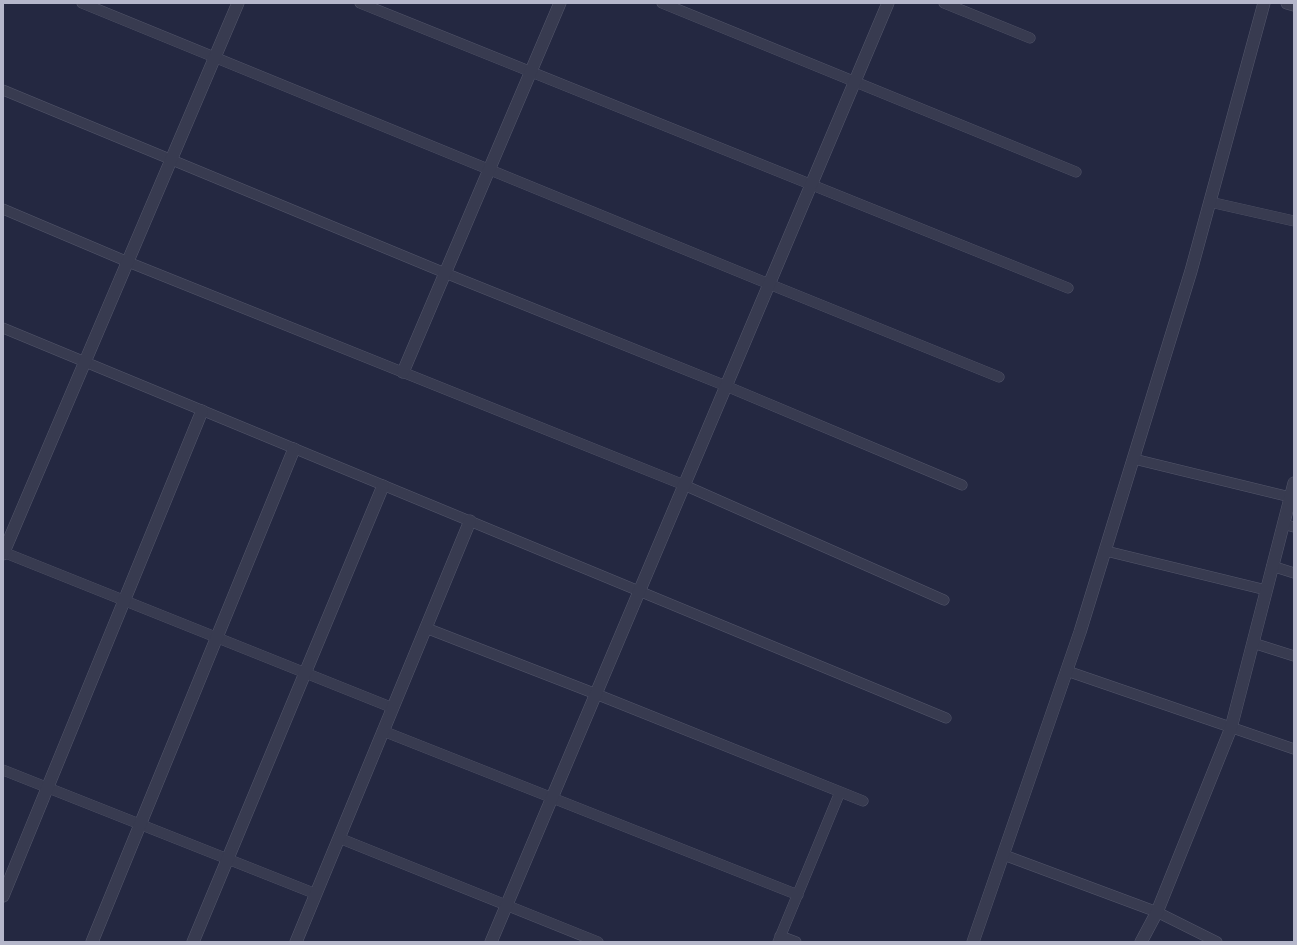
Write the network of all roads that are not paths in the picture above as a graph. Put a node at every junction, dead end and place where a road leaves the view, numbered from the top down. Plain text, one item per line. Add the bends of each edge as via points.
1 (82, 3) edge
2 (238, 3) edge
3 (360, 3) edge
4 (560, 3) edge
5 (662, 3) edge
6 (888, 3) edge
7 (944, 3) edge
8 (1264, 3) edge
9 (1287, 3) edge
10 (1294, 5) edge
11 (1030, 38) dead end
12 (215, 58) junction
13 (530, 72) junction
14 (854, 82) junction
15 (3, 90) edge
16 (171, 160) junction
17 (489, 169) junction
18 (1076, 172) dead end
19 (811, 185) junction
20 (1210, 202) junction
21 (3, 209) edge
22 (1294, 221) edge
23 (128, 262) junction
24 (445, 272) junction
25 (769, 284) junction
26 (1068, 288) dead end
27 (3, 328) edge
28 (85, 363) junction
29 (403, 372) junction
30 (999, 376) dead end
31 (726, 386) junction
32 (202, 411) junction
33 (294, 449) junction
34 (1134, 459) junction
35 (1294, 483) edge
36 (684, 485) junction
37 (384, 486) junction
38 (962, 486) dead end
39 (1290, 497) junction
40 (470, 521) junction
41 (1289, 526) edge
42 (1106, 551) junction
43 (3, 553) edge
44 (1272, 566) junction
45 (1294, 573) edge
46 (1266, 590) junction
47 (639, 591) junction
48 (124, 600) junction
49 (944, 600) dead end
50 (426, 628) junction
51 (217, 637) junction
52 (1253, 643) junction
53 (1294, 656) edge
54 (1067, 671) junction
55 (305, 672) junction
56 (596, 694) junction
57 (393, 708) junction
58 (946, 718) dead end
59 (1231, 728) junction
60 (383, 730) junction
61 (1294, 749) edge
62 (3, 770) edge
63 (47, 788) junction
64 (840, 792) junction
65 (552, 798) junction
66 (863, 801) dead end
67 (140, 825) junction
68 (339, 838) junction
69 (1004, 855) junction
70 (227, 859) junction
71 (316, 894) junction
72 (798, 895) junction
73 (3, 896) edge
74 (507, 905) junction
75 (1157, 912) junction
76 (779, 939) edge
77 (299, 941) edge
78 (92, 942) edge
79 (193, 942) edge
80 (492, 942) edge
81 (598, 942) edge
82 (796, 942) edge
83 (973, 942) edge
84 (1141, 942) edge
85 (1217, 942) edge

1 - 12 lane
2 - 12 street
3 - 13 lane
4 - 13 street
5 - 14 lane
6 - 14 street
7 - 11 lane
8 - 20 street
9 - 10 street
12 - 16 street
12 - 17 lane
13 - 17 street
13 - 19 lane
14 - 18 lane
14 - 19 street
15 - 16 lane
16 - 23 street
16 - 24 lane
17 - 24 street
17 - 25 lane
19 - 25 street
19 - 26 lane
20 - 22 lane
20 - 34 street
21 - 23 lane
23 - 28 street
23 - 29 lane
24 - 29 street
24 - 31 lane
25 - 30 lane
25 - 31 street
27 - 28 lane
28 - 32 lane
28 - 43 street
29 - 36 lane
31 - 36 street
31 - 38 lane
32 - 33 lane
32 - 48 street
33 - 37 lane
33 - 51 street
34 - 39 lane
34 - 42 street
35 - 39 street
36 - 47 street
36 - 49 lane
37 - 40 lane
37 - 55 street
39 - 41 street
40 - 47 lane
40 - 50 street
41 - 44 street
42 - 46 lane
42 - 54 street
43 - 48 lane
44 - 45 lane
44 - 46 street
46 - 52 street
47 - 56 street
47 - 58 lane
48 - 51 lane
48 - 63 street
50 - 56 lane
50 - 57 street
51 - 55 lane
51 - 67 street
52 - 53 lane
52 - 59 street
54 - 59 lane
54 - 69 street
55 - 57 lane
55 - 70 street
56 - 64 lane
56 - 65 street
57 - 60 street
59 - 61 lane
59 - 75 street
60 - 65 lane
60 - 68 street
62 - 63 lane
63 - 67 lane
63 - 73 street
64 - 66 lane
64 - 72 lane
65 - 72 lane
65 - 74 street
67 - 70 lane
67 - 78 street
68 - 71 street
68 - 74 lane
69 - 75 lane
69 - 83 street
70 - 71 lane
70 - 79 street
71 - 77 street
72 - 76 lane
74 - 80 street
74 - 81 lane
75 - 84 street
75 - 85 lane
76 - 82 lane

